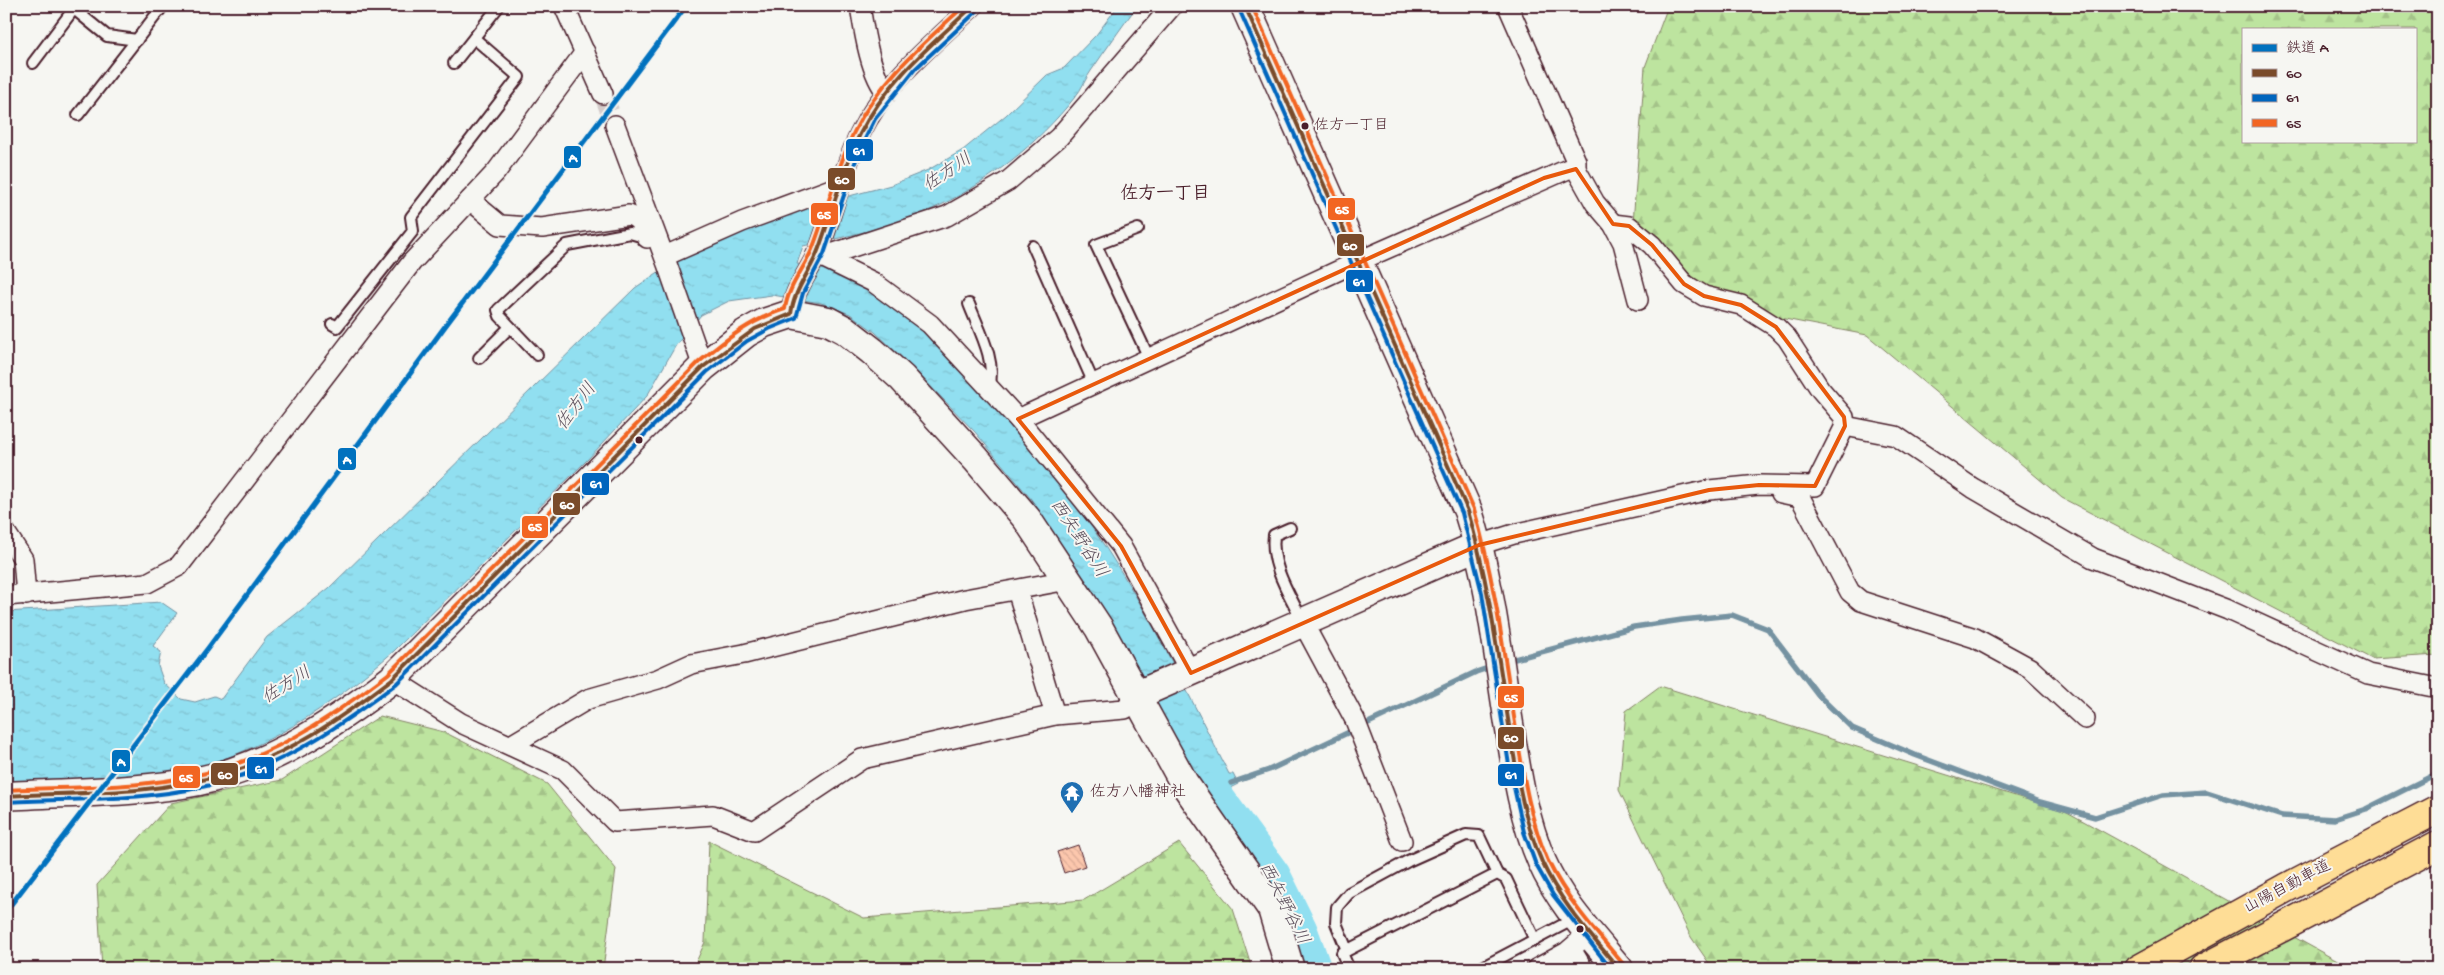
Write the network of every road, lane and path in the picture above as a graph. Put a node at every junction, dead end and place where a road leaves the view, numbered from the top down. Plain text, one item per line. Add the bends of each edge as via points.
1 (163, 6) edge
2 (499, 6) edge
3 (564, 6) edge
4 (860, 6) edge
5 (973, 6) edge
6 (1172, 6) edge
7 (1245, 6) edge
8 (1508, 6) edge
9 (75, 8) edge
10 (474, 38) junction
11 (137, 40) junction
12 (585, 52) junction
13 (33, 63) dead end
14 (454, 63) dead end
15 (886, 93) junction
16 (603, 94) tunnel mouth
17 (78, 115) dead end
18 (615, 125) tunnel mouth
19 (1576, 170) junction
20 (838, 189) junction
21 (470, 200) junction
22 (1613, 224) junction
23 (1138, 229) dead end
24 (1033, 246) dead end
25 (660, 250) junction
26 (817, 256) junction
27 (1359, 261) junction
28 (1638, 300) dead end
29 (969, 304) dead end
30 (791, 308) junction
31 (332, 324) dead end
32 (510, 327) junction
33 (537, 355) dead end
34 (479, 358) dead end
35 (1149, 358) junction
36 (700, 361) junction
37 (1094, 384) junction
38 (989, 388) junction
39 (1018, 419) junction
40 (1845, 426) junction
41 (1778, 485) junction
42 (1290, 528) dead end
43 (8, 538) edge
44 (1479, 545) junction
45 (1068, 580) junction
46 (1017, 590) junction
47 (26, 595) junction
48 (6, 596) edge
49 (1303, 623) junction
50 (1191, 673) junction
51 (392, 679) junction
52 (2438, 688) edge
53 (1135, 696) junction
54 (1055, 715) junction
55 (2085, 719) dead end
56 (511, 745) junction
57 (6, 796) edge
58 (2438, 809) edge
59 (1402, 841) joint
60 (2438, 845) edge
61 (1408, 861) junction
62 (1497, 874) junction
63 (1579, 933) junction
64 (1535, 940) junction
65 (1348, 950) junction
66 (1290, 969) edge
67 (1349, 969) edge
68 (1479, 969) edge
69 (1536, 969) edge
70 (1584, 969) edge
71 (1619, 969) edge
72 (2139, 969) edge
73 (2203, 969) edge

1 - 11 lane
2 - 10 lane
3 - 12 street
4 - 15 street via 879,84
5 - 15 street
6 - 26 street via 1059,137 1008,180 947,216
7 - 27 street
8 - 19 street via 1576,161
9 - 11 lane via 107,36
9 - 13 lane
10 - 14 lane
10 - 31 lane via 519,77 411,217 414,231 337,327
11 - 17 lane
12 - 16 street
12 - 21 street via 496,172
15 - 20 street via 860,134
18 - 25 street
19 - 22 street via 1595,203
19 - 27 street via 1568,169 1544,178
20 - 25 street
20 - 26 street
21 - 25 street via 500,225 542,228 629,215 636,217
21 - 47 street via 412,262 179,566 147,583
22 - 28 street
22 - 40 street via 1629,226 1652,245 1684,284 1704,296 1741,305 1776,327 1844,417
23 - 35 lane via 1096,246
24 - 37 lane
25 - 32 lane via 630,233 567,245 498,310
25 - 36 street
26 - 30 street
26 - 38 street via 874,282 930,324
27 - 35 street
27 - 44 street
29 - 38 lane via 993,374
30 - 36 street
30 - 45 street via 845,330 902,378 1027,519
32 - 33 lane
32 - 34 lane
35 - 37 street
36 - 51 street
37 - 39 street
38 - 39 street
39 - 50 street via 1121,546
40 - 41 street via 1815,486
40 - 52 street via 1896,436 1973,488 2093,558 2228,610 2368,674
41 - 44 street via 1708,490 1514,534
41 - 55 street via 1781,493 1800,497 1850,592 1861,601 1975,638 2030,668
42 - 49 lane via 1274,535 1272,549 1275,563
43 - 47 street via 23,559
44 - 49 street
44 - 63 street via 1519,786 1531,833
45 - 46 street
45 - 53 street via 1099,628
46 - 54 street
46 - 56 street via 965,599 744,654 691,664 658,679 588,699
47 - 48 street
49 - 50 street
49 - 59 street via 1358,727
50 - 53 street
51 - 56 street via 461,723
51 - 57 street via 340,718 300,741 258,762 217,776 174,785
53 - 54 street via 1125,708
53 - 66 street via 1184,783 1272,909
54 - 56 street via 862,759 754,831 713,815 616,822 564,770
58 - 72 highway, 山陽自動車道
59 - 61 lane
60 - 73 highway, 山陽自動車道
61 - 62 lane via 1466,834 1479,836
61 - 65 lane via 1349,893 1336,907 1336,923
62 - 64 lane via 1506,879
62 - 65 lane
63 - 64 lane
63 - 69 street
63 - 70 street
63 - 71 street
64 - 68 lane
65 - 67 lane via 1342,953

